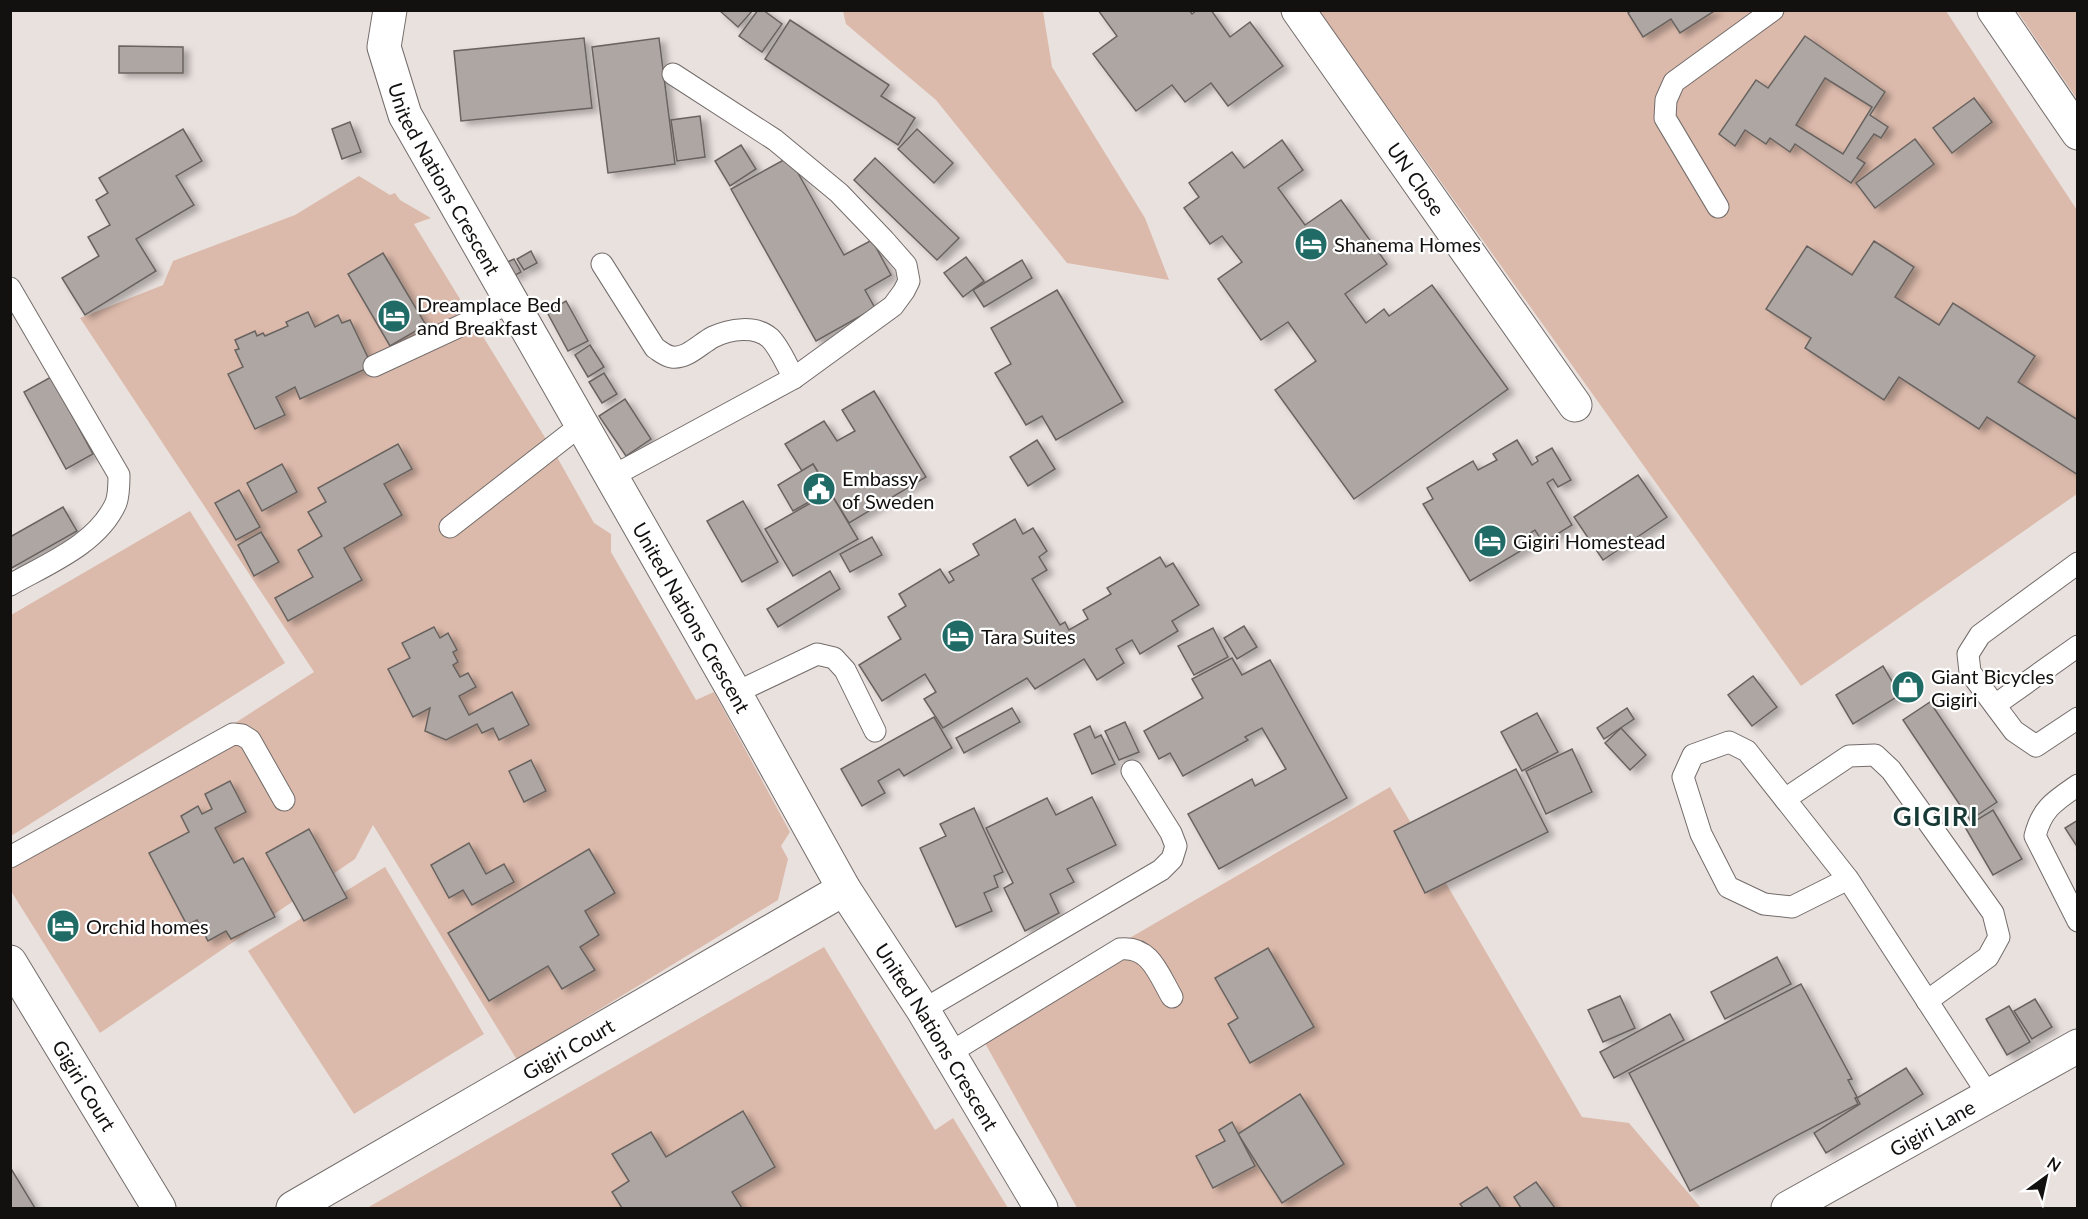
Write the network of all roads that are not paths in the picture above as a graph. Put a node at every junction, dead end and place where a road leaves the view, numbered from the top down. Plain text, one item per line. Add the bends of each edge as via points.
1 (390, 10) edge
2 (1298, 10) edge
3 (1773, 10) edge
4 (1994, 10) edge
5 (673, 74) dead end
6 (2078, 133) edge
7 (1718, 207) dead end
8 (602, 264) dead end
9 (10, 288) edge
10 (512, 302) junction
11 (374, 366) dead end
12 (794, 378) junction
13 (1575, 405) dead end
14 (581, 425) junction
15 (611, 477) junction
16 (450, 527) dead end
17 (2078, 563) edge
18 (10, 585) edge
19 (2078, 646) edge
20 (735, 693) junction
21 (1995, 705) junction
22 (2078, 718) edge
23 (875, 731) dead end
24 (1132, 771) dead end
25 (2078, 785) edge
26 (1785, 799) junction
27 (284, 800) dead end
28 (10, 857) edge
29 (1848, 879) junction
30 (844, 889) junction
31 (2078, 921) edge
32 (10, 963) edge
33 (1172, 997) dead end
34 (1927, 1001) junction
35 (923, 1010) junction
36 (2078, 1046) edge
37 (948, 1054) junction
38 (1989, 1096) junction
39 (159, 1209) edge
40 (293, 1209) edge
41 (1041, 1209) edge
42 (1788, 1209) edge

1 - 10 street, United Nations Crescent via 384,47 405,115
2 - 13 street, UN Close
3 - 7 lane via 1674,82 1666,100 1665,118
4 - 6 street
5 - 12 lane via 776,140 839,193 906,265 909,281 893,306
8 - 12 lane via 655,348 663,354 684,355 713,337 750,329 772,340
9 - 18 lane via 119,475 116,502 93,534
10 - 11 lane
10 - 14 street, United Nations Crescent
12 - 15 lane
14 - 15 street, United Nations Crescent
14 - 16 lane
15 - 20 street, United Nations Crescent
17 - 21 lane via 1980,635 1968,654 1970,672
19 - 21 lane
20 - 23 lane via 817,654 834,658 845,670
20 - 30 street, United Nations Crescent
21 - 22 lane via 2014,731 2036,746
24 - 35 lane via 1171,833 1176,846 1172,859 1161,870
25 - 31 lane via 2050,804 2039,820 2035,836
26 - 29 lane
26 - 29 lane via 1747,752 1729,742 1693,755 1683,777 1701,834 1728,887 1764,904 1792,907
26 - 34 lane via 1849,756 1875,755 1892,770 1993,913 1999,936 1988,957
27 - 28 lane via 250,740 233,734
29 - 34 lane
30 - 35 street, United Nations Crescent
30 - 40 street, Gigiri Court
32 - 39 street, Gigiri Court
33 - 37 lane via 1142,951 1120,948
34 - 38 lane
35 - 37 street, United Nations Crescent
36 - 38 street, Gigiri Lane
37 - 41 street, United Nations Crescent
38 - 42 street, Gigiri Lane

